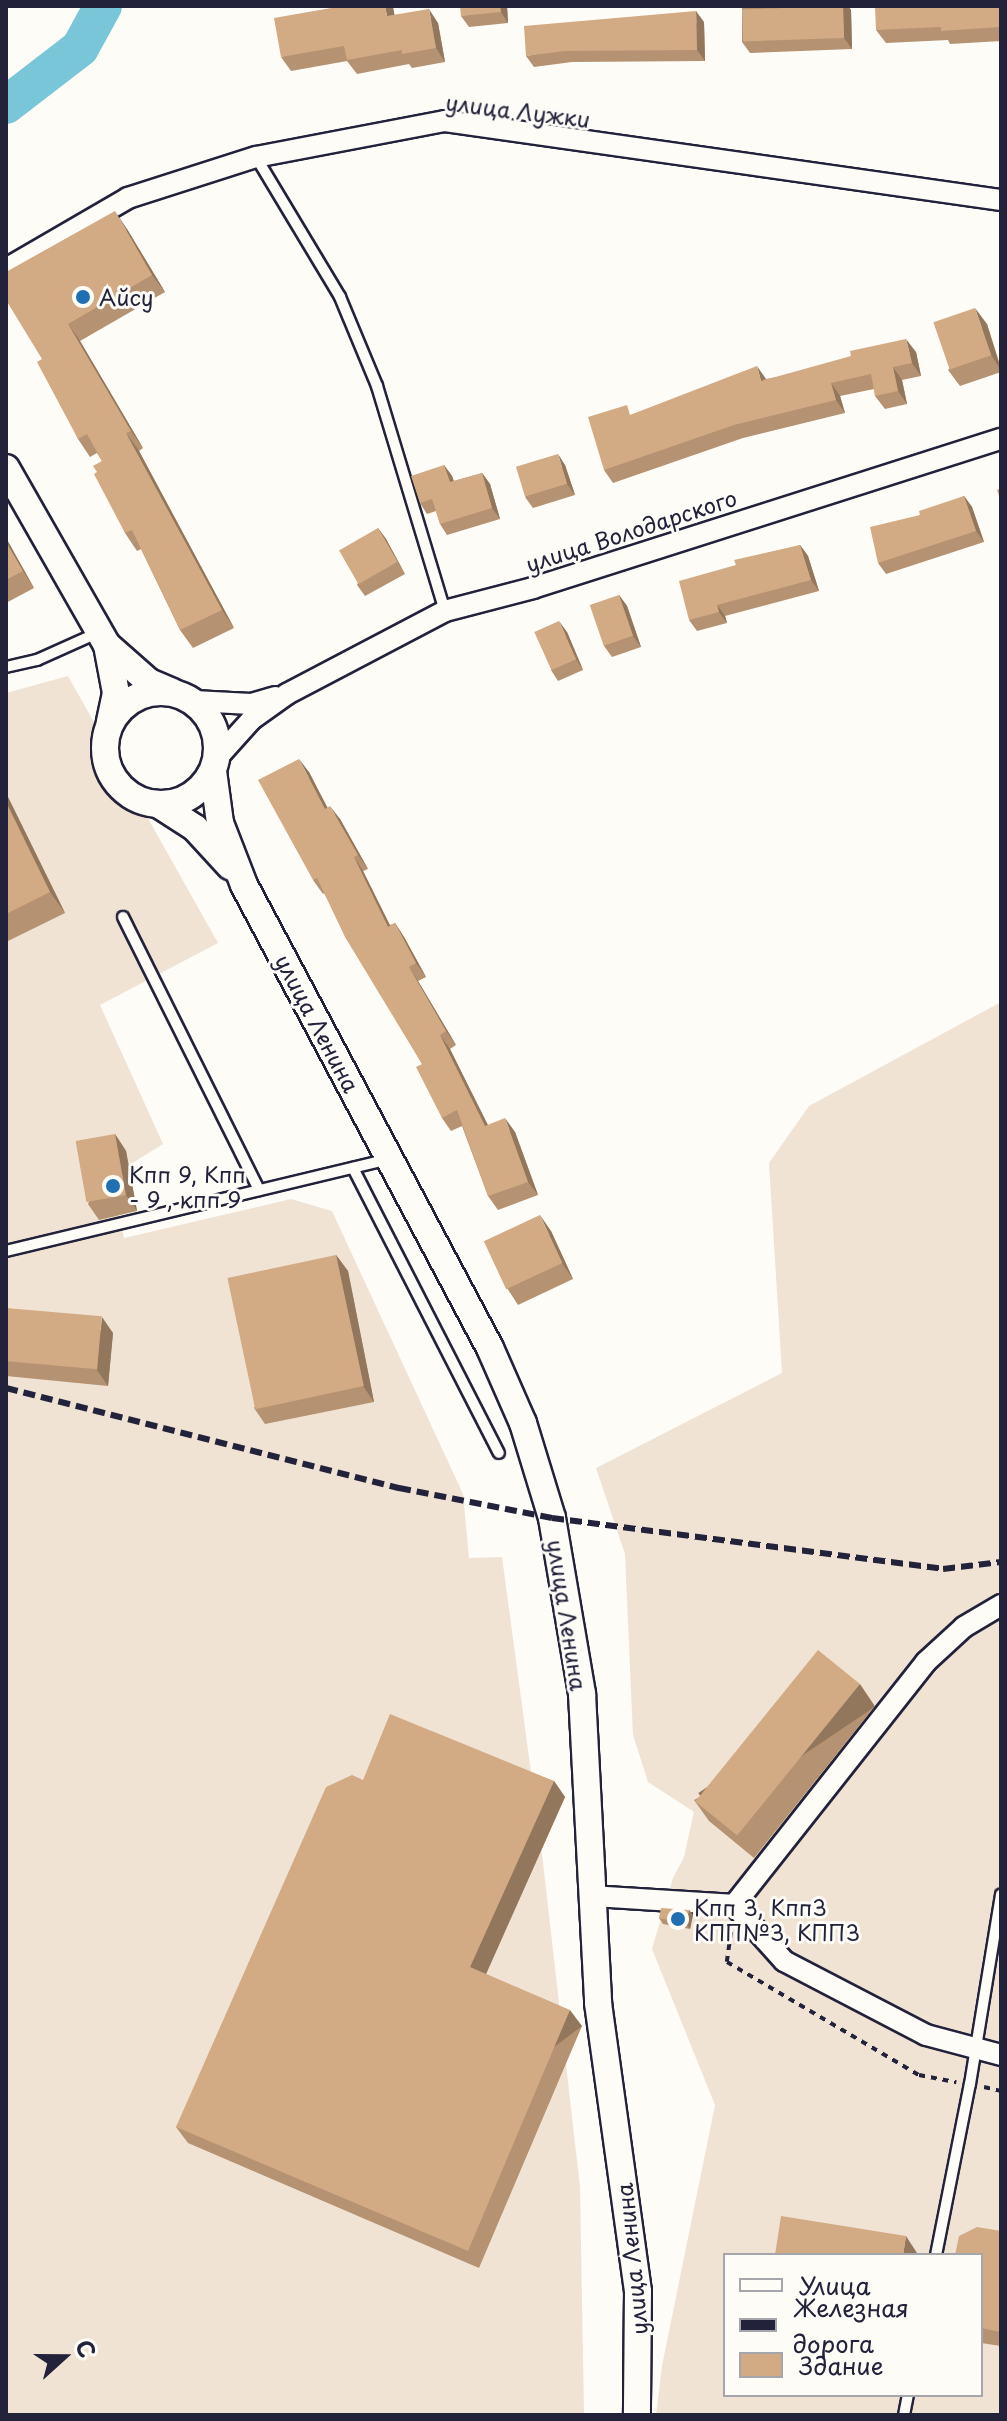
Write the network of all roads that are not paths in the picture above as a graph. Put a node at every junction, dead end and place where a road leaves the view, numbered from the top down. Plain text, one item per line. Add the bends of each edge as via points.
1 (256, 157) junction
2 (1001, 200) edge
3 (6, 269) edge
4 (1001, 439) edge
5 (6, 468) edge
6 (445, 611) junction
7 (103, 638) junction
8 (6, 667) edge
9 (287, 694) junction
10 (183, 697) junction
11 (110, 722) junction
12 (214, 765) junction
13 (158, 804) junction
14 (244, 885) junction
15 (123, 917) dead end
16 (389, 1159) junction
17 (353, 1168) junction
18 (259, 1190) junction
19 (6, 1251) edge
20 (499, 1453) dead end
21 (1001, 1605) edge
22 (1001, 1895) edge
23 (592, 1896) junction
24 (734, 1905) junction
25 (975, 2051) junction
26 (1001, 2055) edge
27 (936, 2253) edge
28 (637, 2415) edge

1 - 2 street, улица Лужки via 445,121
1 - 3 street, улица Лужки via 128,198
1 - 6 lane via 340,297 377,386
4 - 6 street, улица Володарского via 533,588
5 - 7 street
6 - 9 street, улица Володарского
7 - 8 lane
7 - 10 street via 149,682
7 - 11 street via 116,693
9 - 10 street via 251,704
9 - 12 street via 252,719
10 - 11 street via 154,691 136,696
10 - 12 street via 213,727
11 - 13 street via 105,759 112,776 124,791
12 - 13 street via 191,796
12 - 14 street via 220,823
13 - 14 street via 195,828
14 - 16 street, улица Ленина
15 - 18 lane
16 - 17 lane
16 - 23 street, улица Ленина via 501,1371 539,1467 582,1694
17 - 18 lane
17 - 20 lane
18 - 19 lane
21 - 24 street via 964,1627 926,1662
22 - 25 lane
23 - 24 street
23 - 28 street, улица Ленина via 603,2051 638,2291
24 - 25 street via 784,1961 926,2035
25 - 26 street
25 - 27 lane

